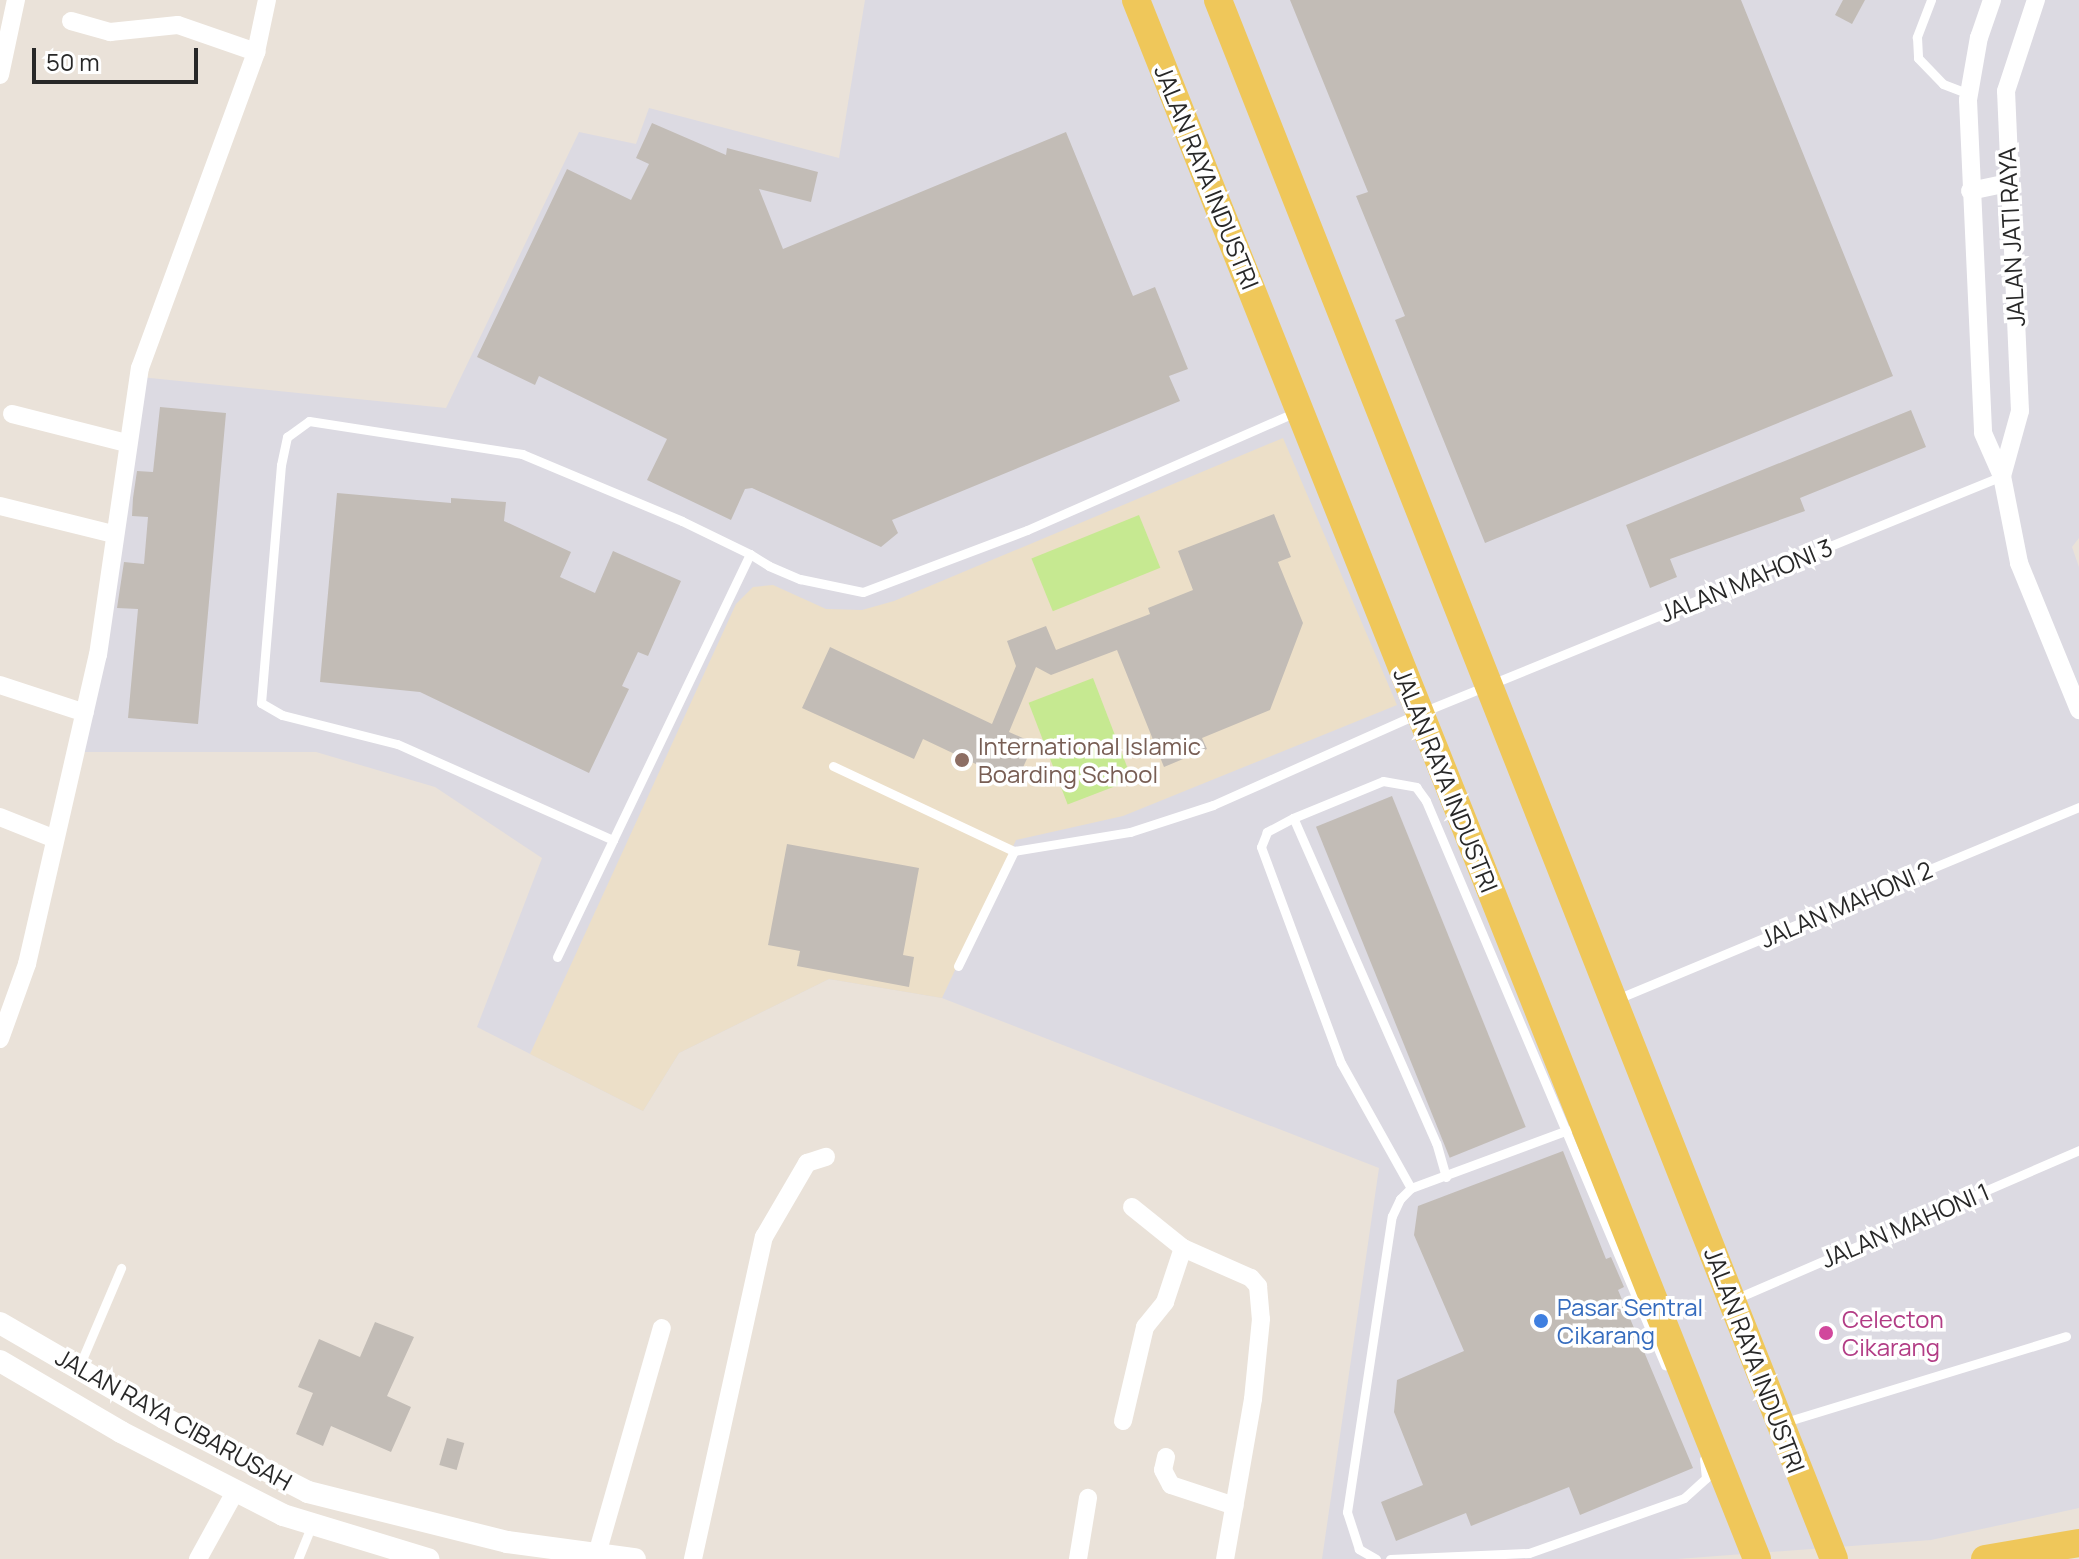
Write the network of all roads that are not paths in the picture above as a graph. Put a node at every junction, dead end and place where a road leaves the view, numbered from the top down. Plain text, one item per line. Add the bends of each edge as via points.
1 (16, 0) edge
2 (267, 0) edge
3 (1136, 0) edge
4 (1218, 0) edge
5 (1931, 0) edge
6 (1992, 0) edge
7 (2036, 0) edge
8 (71, 21) dead end
9 (256, 52) junction
10 (0, 75) edge
11 (1969, 94) junction
12 (2009, 183) junction
13 (1970, 191) junction
14 (1299, 410) junction
15 (12, 414) dead end
16 (127, 443) junction
17 (2002, 476) junction
18 (0, 506) edge
19 (113, 534) junction
20 (750, 554) junction
21 (0, 685) edge
22 (1491, 687) junction
23 (2079, 710) edge
24 (85, 713) junction
25 (1420, 713) junction
26 (833, 766) dead end
27 (2079, 807) edge
28 (0, 817) edge
29 (1293, 818) junction
30 (55, 839) junction
31 (613, 840) junction
32 (1014, 851) junction
33 (557, 957) dead end
34 (958, 966) dead end
35 (1614, 1000) junction
36 (0, 1039) edge
37 (1574, 1127) junction
38 (2079, 1150) edge
39 (826, 1157) dead end
40 (1446, 1177) junction
41 (1411, 1188) junction
42 (1132, 1207) dead end
43 (1183, 1248) junction
44 (121, 1268) dead end
45 (1732, 1300) junction
46 (0, 1323) edge
47 (662, 1328) dead end
48 (2066, 1336) dead end
49 (0, 1361) edge
50 (78, 1369) junction
51 (1123, 1421) dead end
52 (1779, 1424) junction
53 (1166, 1457) dead end
54 (287, 1482) junction
55 (235, 1492) junction
56 (1088, 1498) dead end
57 (1235, 1506) junction
58 (277, 1512) junction
59 (417, 1521) junction
60 (312, 1525) junction
61 (2079, 1543) edge
62 (597, 1554) junction
63 (1528, 1556) edge
64 (419, 1557) edge
65 (198, 1559) edge
66 (298, 1559) edge
67 (635, 1559) edge
68 (693, 1559) edge
69 (1078, 1559) edge
70 (1225, 1559) edge
71 (1376, 1559) edge
72 (1390, 1559) edge
73 (1757, 1559) edge
74 (1834, 1559) edge
75 (1985, 1559) edge

1 - 10 street
2 - 9 street
3 - 14 main road, JALAN RAYA INDUSTRI
4 - 22 main road, JALAN RAYA INDUSTRI
5 - 11 lane via 1917,37 1918,58 1943,84
6 - 11 street, JALAN JATI RAYA
7 - 12 street, JALAN JATI RAYA via 2006,91
8 - 9 street via 110,32 178,25
9 - 16 street via 149,337
11 - 13 street, JALAN JATI RAYA
12 - 13 street
12 - 17 street, JALAN JATI RAYA via 2020,426
13 - 17 street, JALAN JATI RAYA via 1983,433
14 - 20 lane via 1027,530 863,592 822,587
14 - 25 main road, JALAN RAYA INDUSTRI
15 - 16 street
16 - 19 street
17 - 22 lane, JALAN MAHONI 3
17 - 23 street, JALAN JATI RAYA via 2019,563
18 - 19 street
19 - 24 street via 106,616
20 - 31 lane
20 - 31 lane via 522,454 309,421 287,437 264,624 261,703 282,715 397,744
21 - 24 street
22 - 25 lane, JALAN MAHONI 3
22 - 35 main road, JALAN RAYA INDUSTRI
24 - 30 street
25 - 32 lane, JALAN MAHONI 3 via 1158,825
25 - 37 main road, JALAN RAYA INDUSTRI
26 - 32 lane
27 - 35 lane, JALAN MAHONI 2
28 - 30 street
29 - 37 lane via 1383,781 1416,787
29 - 40 lane via 1436,1143
29 - 41 lane via 1267,832 1261,847 1341,1063
30 - 36 street via 27,964
31 - 33 lane
32 - 34 lane
35 - 45 main road, JALAN RAYA INDUSTRI
37 - 40 lane
37 - 63 lane via 1702,1454 1706,1478 1684,1498
37 - 73 main road, JALAN RAYA INDUSTRI
38 - 45 lane, JALAN MAHONI 1
39 - 68 street via 807,1163 764,1237
40 - 41 lane
41 - 71 lane via 1392,1216 1347,1512 1359,1549
42 - 43 street
43 - 51 street via 1165,1302 1145,1327
43 - 57 street via 1251,1278 1261,1299 1253,1399
44 - 50 lane
45 - 52 main road, JALAN RAYA INDUSTRI
46 - 50 street, JALAN RAYA CIBARUSAH
47 - 62 street
48 - 52 lane
49 - 55 street, JALAN RAYA CIBARUSAH
50 - 54 street, JALAN RAYA CIBARUSAH
52 - 74 main road, JALAN RAYA INDUSTRI
53 - 57 street via 1164,1472 1178,1490
54 - 58 street
54 - 59 street, JALAN RAYA CIBARUSAH
55 - 58 street, JALAN RAYA CIBARUSAH
55 - 65 street
56 - 69 street
57 - 70 street
58 - 60 street, JALAN RAYA CIBARUSAH
59 - 62 street, JALAN RAYA CIBARUSAH via 507,1542
59 - 64 street
60 - 64 street, JALAN RAYA CIBARUSAH
60 - 66 lane
61 - 75 main road
62 - 67 street, JALAN RAYA CIBARUSAH
63 - 72 lane

